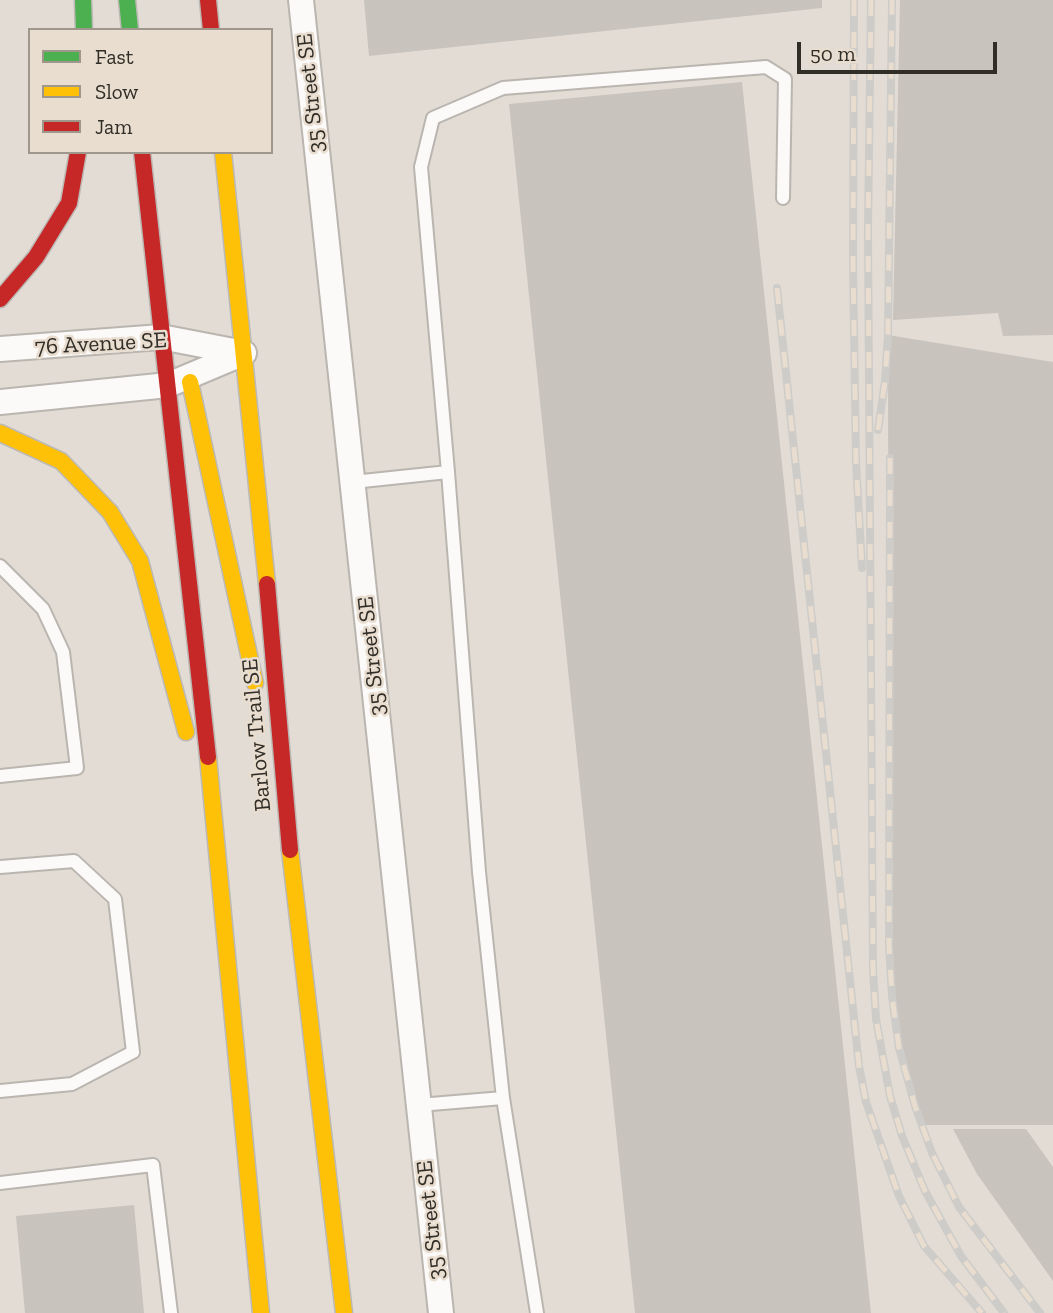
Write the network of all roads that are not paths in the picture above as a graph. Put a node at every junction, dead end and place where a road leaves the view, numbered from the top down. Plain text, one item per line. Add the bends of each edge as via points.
1 (83, 0) edge
2 (127, 0) edge
3 (208, 0) edge
4 (301, 0) edge
5 (84, 28) edge
6 (130, 28) edge
7 (211, 28) edge
8 (78, 154) edge
9 (142, 154) edge
10 (223, 154) edge
11 (783, 198) dead end
12 (0, 299) edge
13 (161, 337) junction
14 (0, 349) edge
15 (244, 353) junction
16 (178, 381) junction
17 (0, 402) edge
18 (0, 433) edge
19 (447, 472) junction
20 (353, 482) junction
21 (0, 566) edge
22 (257, 694) dead end
23 (264, 734) dead end
24 (0, 776) edge
25 (218, 853) junction
26 (0, 867) edge
27 (293, 880) junction
28 (0, 1091) edge
29 (503, 1098) junction
30 (419, 1105) junction
31 (0, 1183) edge
32 (171, 1313) edge
33 (261, 1313) edge
34 (344, 1313) edge
35 (441, 1313) edge
36 (537, 1313) edge

1 - 5 main road
2 - 6 main road
3 - 7 main road
4 - 20 street, 35 Street SE
8 - 12 main road via 69,203 36,257
9 - 13 main road
10 - 15 main road, Barlow Trail SE
11 - 19 lane via 785,79 766,67 503,88 433,118 421,167
13 - 14 street, 76 Avenue SE
13 - 15 street, 76 Avenue SE
13 - 16 main road
13 - 16 main road via 173,348
15 - 16 street, 76 Avenue SE
15 - 27 main road, Barlow Trail SE
16 - 17 street, 76 Avenue SE
16 - 22 main road
16 - 25 main road
18 - 25 main road via 61,461 110,512 140,561
19 - 20 lane
19 - 29 lane via 479,872
20 - 30 street, 35 Street SE
21 - 24 lane via 43,609 62,652 77,768
23 - 27 main road
25 - 33 main road
26 - 28 lane via 74,861 115,899 133,1052 72,1084
27 - 34 main road, Barlow Trail SE
29 - 30 lane
29 - 36 lane
30 - 35 street, 35 Street SE
31 - 32 lane via 153,1164

